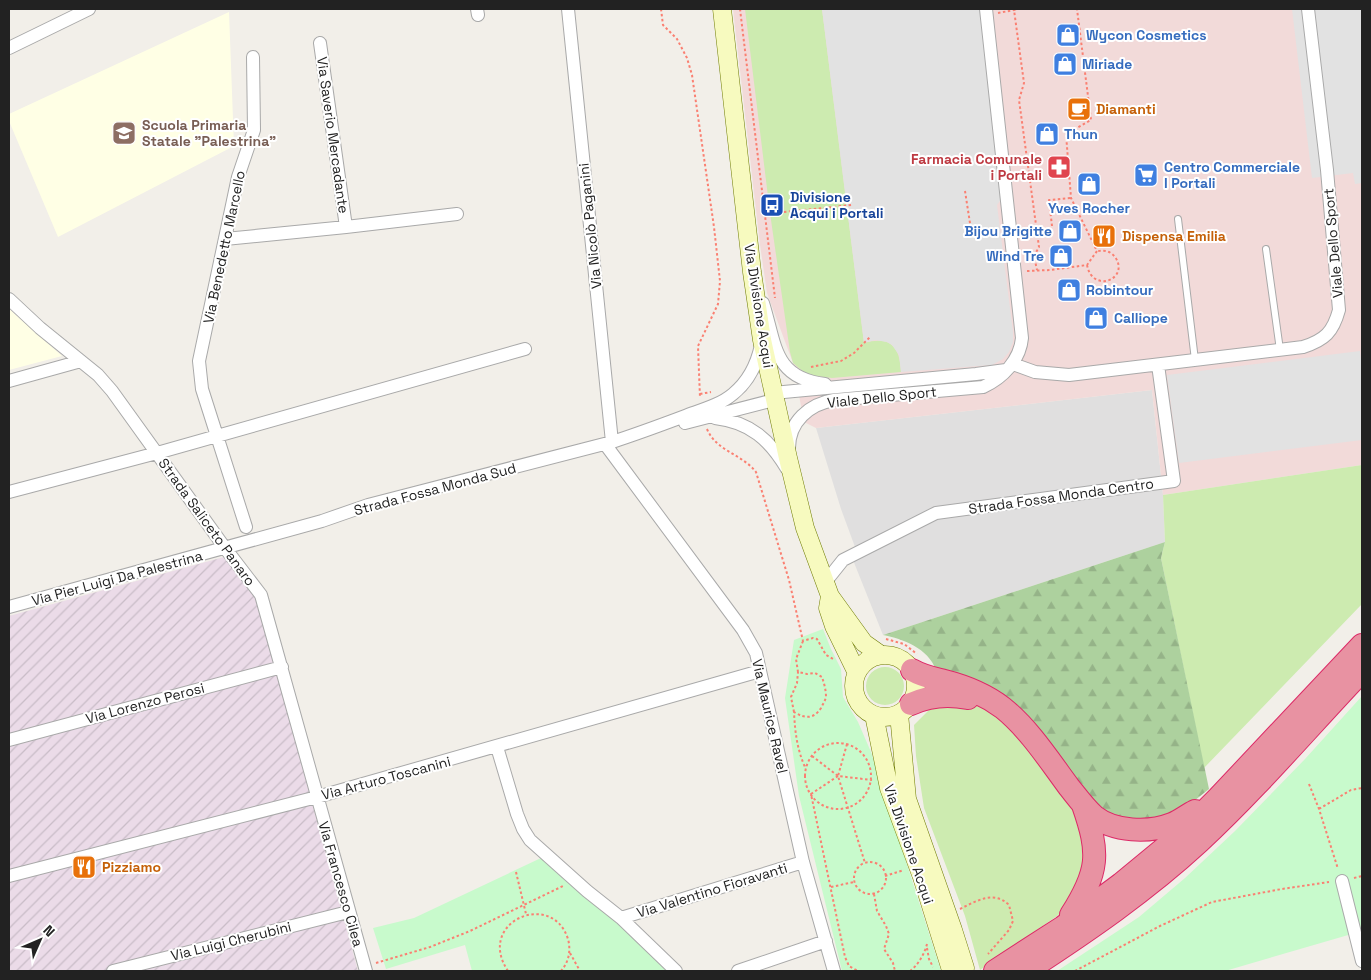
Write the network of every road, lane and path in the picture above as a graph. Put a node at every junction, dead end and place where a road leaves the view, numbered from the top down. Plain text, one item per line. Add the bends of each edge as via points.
1 (89, 9) edge
2 (568, 9) edge
3 (660, 9) edge
4 (722, 9) edge
5 (740, 9) edge
6 (986, 9) edge
7 (1014, 9) edge
8 (1077, 9) edge
9 (1308, 9) edge
10 (320, 43) dead end
11 (9, 48) edge
12 (253, 57) dead end
13 (964, 191) dead end
14 (1071, 198) junction
15 (852, 205) dead end
16 (457, 214) dead end
17 (1178, 219) dead end
18 (1052, 226) dead end
19 (346, 227) junction
20 (972, 236) dead end
21 (225, 238) junction
22 (1266, 249) dead end
23 (1097, 251) junction
24 (1087, 265) junction
25 (1037, 270) junction
26 (752, 272) junction
27 (1015, 272) junction
28 (9, 299) edge
29 (871, 336) dead end
30 (762, 340) junction
31 (525, 349) dead end
32 (1280, 350) junction
33 (1195, 360) junction
34 (81, 361) junction
35 (1158, 365) junction
36 (1009, 367) junction
37 (805, 369) dead end
38 (9, 381) edge
39 (845, 386) junction
40 (716, 392) dead end
41 (700, 394) junction
42 (774, 397) junction
43 (705, 415) junction
44 (216, 436) junction
45 (609, 443) junction
46 (157, 453) junction
47 (788, 458) junction
48 (795, 486) junction
49 (9, 492) edge
50 (246, 527) dead end
51 (225, 548) junction
52 (813, 553) junction
53 (842, 560) junction
54 (828, 590) junction
55 (9, 607) edge
56 (803, 641) junction
57 (1362, 645) edge
58 (880, 647) junction
59 (836, 661) dead end
60 (282, 667) junction
61 (760, 671) junction
62 (798, 672) junction
63 (1362, 672) edge
64 (856, 673) junction
65 (920, 674) junction
66 (994, 701) junction
67 (905, 709) junction
68 (794, 712) junction
69 (874, 716) junction
70 (9, 740) edge
71 (847, 744) junction
72 (497, 747) junction
73 (812, 756) junction
74 (806, 768) junction
75 (838, 776) junction
76 (871, 778) junction
77 (1309, 784) dead end
78 (875, 788) dead end
79 (1362, 788) edge
80 (810, 794) junction
81 (317, 797) junction
82 (1218, 798) junction
83 (1082, 803) junction
84 (847, 808) junction
85 (1319, 809) junction
86 (803, 862) junction
87 (865, 863) junction
88 (905, 869) dead end
89 (516, 872) dead end
90 (9, 876) edge
91 (886, 876) junction
92 (1362, 876) edge
93 (573, 879) junction
94 (1342, 881) junction
95 (854, 882) junction
96 (831, 887) junction
97 (874, 894) junction
98 (524, 906) junction
99 (348, 912) junction
100 (956, 912) dead end
101 (526, 915) junction
102 (621, 918) junction
103 (1063, 927) junction
104 (927, 939) dead end
105 (826, 942) junction
106 (927, 945) junction
107 (570, 952) junction
108 (1362, 961) edge
109 (989, 965) edge
110 (365, 969) edge
111 (951, 970) edge
112 (113, 971) edge
113 (508, 971) edge
114 (561, 971) edge
115 (580, 971) edge
116 (676, 971) edge
117 (738, 971) edge
118 (834, 971) edge
119 (858, 971) edge
120 (895, 971) edge
121 (910, 971) edge
122 (1026, 971) edge
123 (1075, 971) edge

1 - 11 street
2 - 45 street, Via Nicolò Paganini
3 - 41 path via 663,25 677,39 692,76 717,249 718,304 698,346
4 - 26 main road, Via Divisione Acqui
5 - 15 path via 764,214
6 - 27 street, Viale Dello Sport
7 - 25 path via 1024,83 1019,100 1039,247 1034,256
8 - 14 path via 1091,120 1066,134
9 - 32 street, Viale Dello Sport via 1339,310 1327,336 1317,343
10 - 19 street, Via Saverio Mercadante
12 - 21 street, Via Benedetto Marcello via 254,130 238,177
13 - 20 path
14 - 18 path via 1049,200
14 - 23 path
16 - 19 street, Via Saverio Mercadante
17 - 33 lane
19 - 21 street, Via Saverio Mercadante
21 - 44 street, Via Benedetto Marcello via 199,361 202,389
22 - 32 lane
23 - 24 path
23 - 24 path via 1107,251 1115,256 1119,266 1116,275 1108,281 1098,281 1090,275
24 - 25 path
25 - 27 path
26 - 30 main road, Via Divisione Acqui
26 - 39 street, Viale Dello Sport via 782,364 811,382
27 - 36 street, Viale Dello Sport via 1022,338 1020,353
28 - 34 street, Strada Saliceto Panaro
29 - 37 path via 841,361
30 - 42 main road, Via Divisione Acqui
30 - 43 street, Strada Fossa Monda Sud via 753,371 745,382
31 - 44 street
32 - 33 street, Viale Dello Sport
33 - 35 street, Viale Dello Sport
34 - 38 street
34 - 46 street, Strada Saliceto Panaro via 112,391
35 - 36 street, Viale Dello Sport via 1069,375
35 - 53 street, Strada Fossa Monda Centro via 1174,481 936,513
36 - 39 street, Viale Dello Sport via 976,374
36 - 47 street, Viale Dello Sport via 983,387 817,404 797,420 789,442
39 - 42 street, Viale Dello Sport
40 - 41 path
41 - 43 path
42 - 43 street, Strada Fossa Monda Sud
42 - 47 main road, Via Divisione Acqui
43 - 45 street, Strada Fossa Monda Sud
43 - 48 street via 739,424 763,437 778,454
43 - 56 path via 708,432 720,446 750,464 756,472 789,580
44 - 46 street
44 - 50 street, Via Benedetto Marcello
45 - 51 street, Strada Fossa Monda Sud via 368,505
45 - 61 street, Via Maurice Ravel via 749,640
46 - 49 street
46 - 51 street, Strada Saliceto Panaro
47 - 48 main road, Via Divisione Acqui
48 - 52 main road, Via Divisione Acqui
51 - 55 street, Via Pier Luigi Da Palestrina
51 - 60 street, Strada Saliceto Panaro via 261,595
52 - 53 street
52 - 54 main road, Via Divisione Acqui
53 - 54 street, Strada Fossa Monda Centro via 827,580
54 - 58 main road, Via Divisione Acqui via 864,643
54 - 64 main road, Via Divisione Acqui via 831,617
56 - 59 path via 817,640 826,655
56 - 62 path via 796,659
57 - 82 highway
58 - 64 main road
58 - 65 main road
58 - 65 path via 889,639 904,644 926,662 928,668
60 - 70 street, Via Lorenzo Perosi
60 - 81 street, Strada Saliceto Panaro
61 - 72 street, Via Arturo Toscanini
61 - 86 street, Via Maurice Ravel
62 - 68 path via 798,683 792,697
62 - 68 path via 822,677 826,699 810,718
63 - 122 highway via 1199,842 1136,896
64 - 69 main road via 856,698
65 - 66 highway via 964,687
65 - 67 main road via 914,697
66 - 67 highway via 944,695 927,698
66 - 83 highway via 1030,736
67 - 69 main road via 884,718
67 - 111 main road, Via Divisione Acqui via 907,799 954,930
68 - 74 path via 798,752
69 - 111 main road, Via Divisione Acqui via 889,788 922,877
71 - 73 path via 821,747
71 - 75 path
71 - 76 path via 868,761
72 - 81 street, Via Arturo Toscanini
72 - 93 street via 523,829 530,840
73 - 74 path
73 - 75 path
74 - 80 path
75 - 76 path
75 - 80 path
75 - 84 path
76 - 78 path
76 - 84 path via 863,798
77 - 85 path
79 - 85 path via 1350,790
80 - 84 path via 828,808
80 - 96 path
81 - 90 street, Via Arturo Toscanini
81 - 99 street, Via Francesco Cilea
82 - 83 highway via 1172,824 1146,829 1108,823
82 - 103 highway via 1157,855
83 - 103 highway via 1093,836 1095,858 1090,883
84 - 87 path
85 - 94 path
86 - 102 street, Via Valentino Fioravanti
86 - 105 street, Via Maurice Ravel
87 - 91 path via 878,865
87 - 95 path via 856,870
88 - 91 path
89 - 98 path
91 - 97 path via 883,887
92 - 94 path
93 - 98 path
93 - 102 street
94 - 108 street
94 - 123 path via 1212,902
95 - 96 path
95 - 97 path via 866,894
96 - 119 path via 845,957 849,966
97 - 120 path via 877,911 889,934 884,948
98 - 101 path
98 - 110 path via 430,947
99 - 110 street, Via Francesco Cilea
99 - 112 street, Via Luigi Cherubini
100 - 109 path via 991,897 1009,905 1013,921
101 - 107 path via 540,914 554,920 564,930
101 - 113 path via 506,928 500,942 501,958
102 - 116 street
103 - 109 highway
104 - 106 path
105 - 117 street
105 - 118 street, Via Maurice Ravel
106 - 111 path via 929,959
106 - 121 path
107 - 114 path
107 - 115 path

